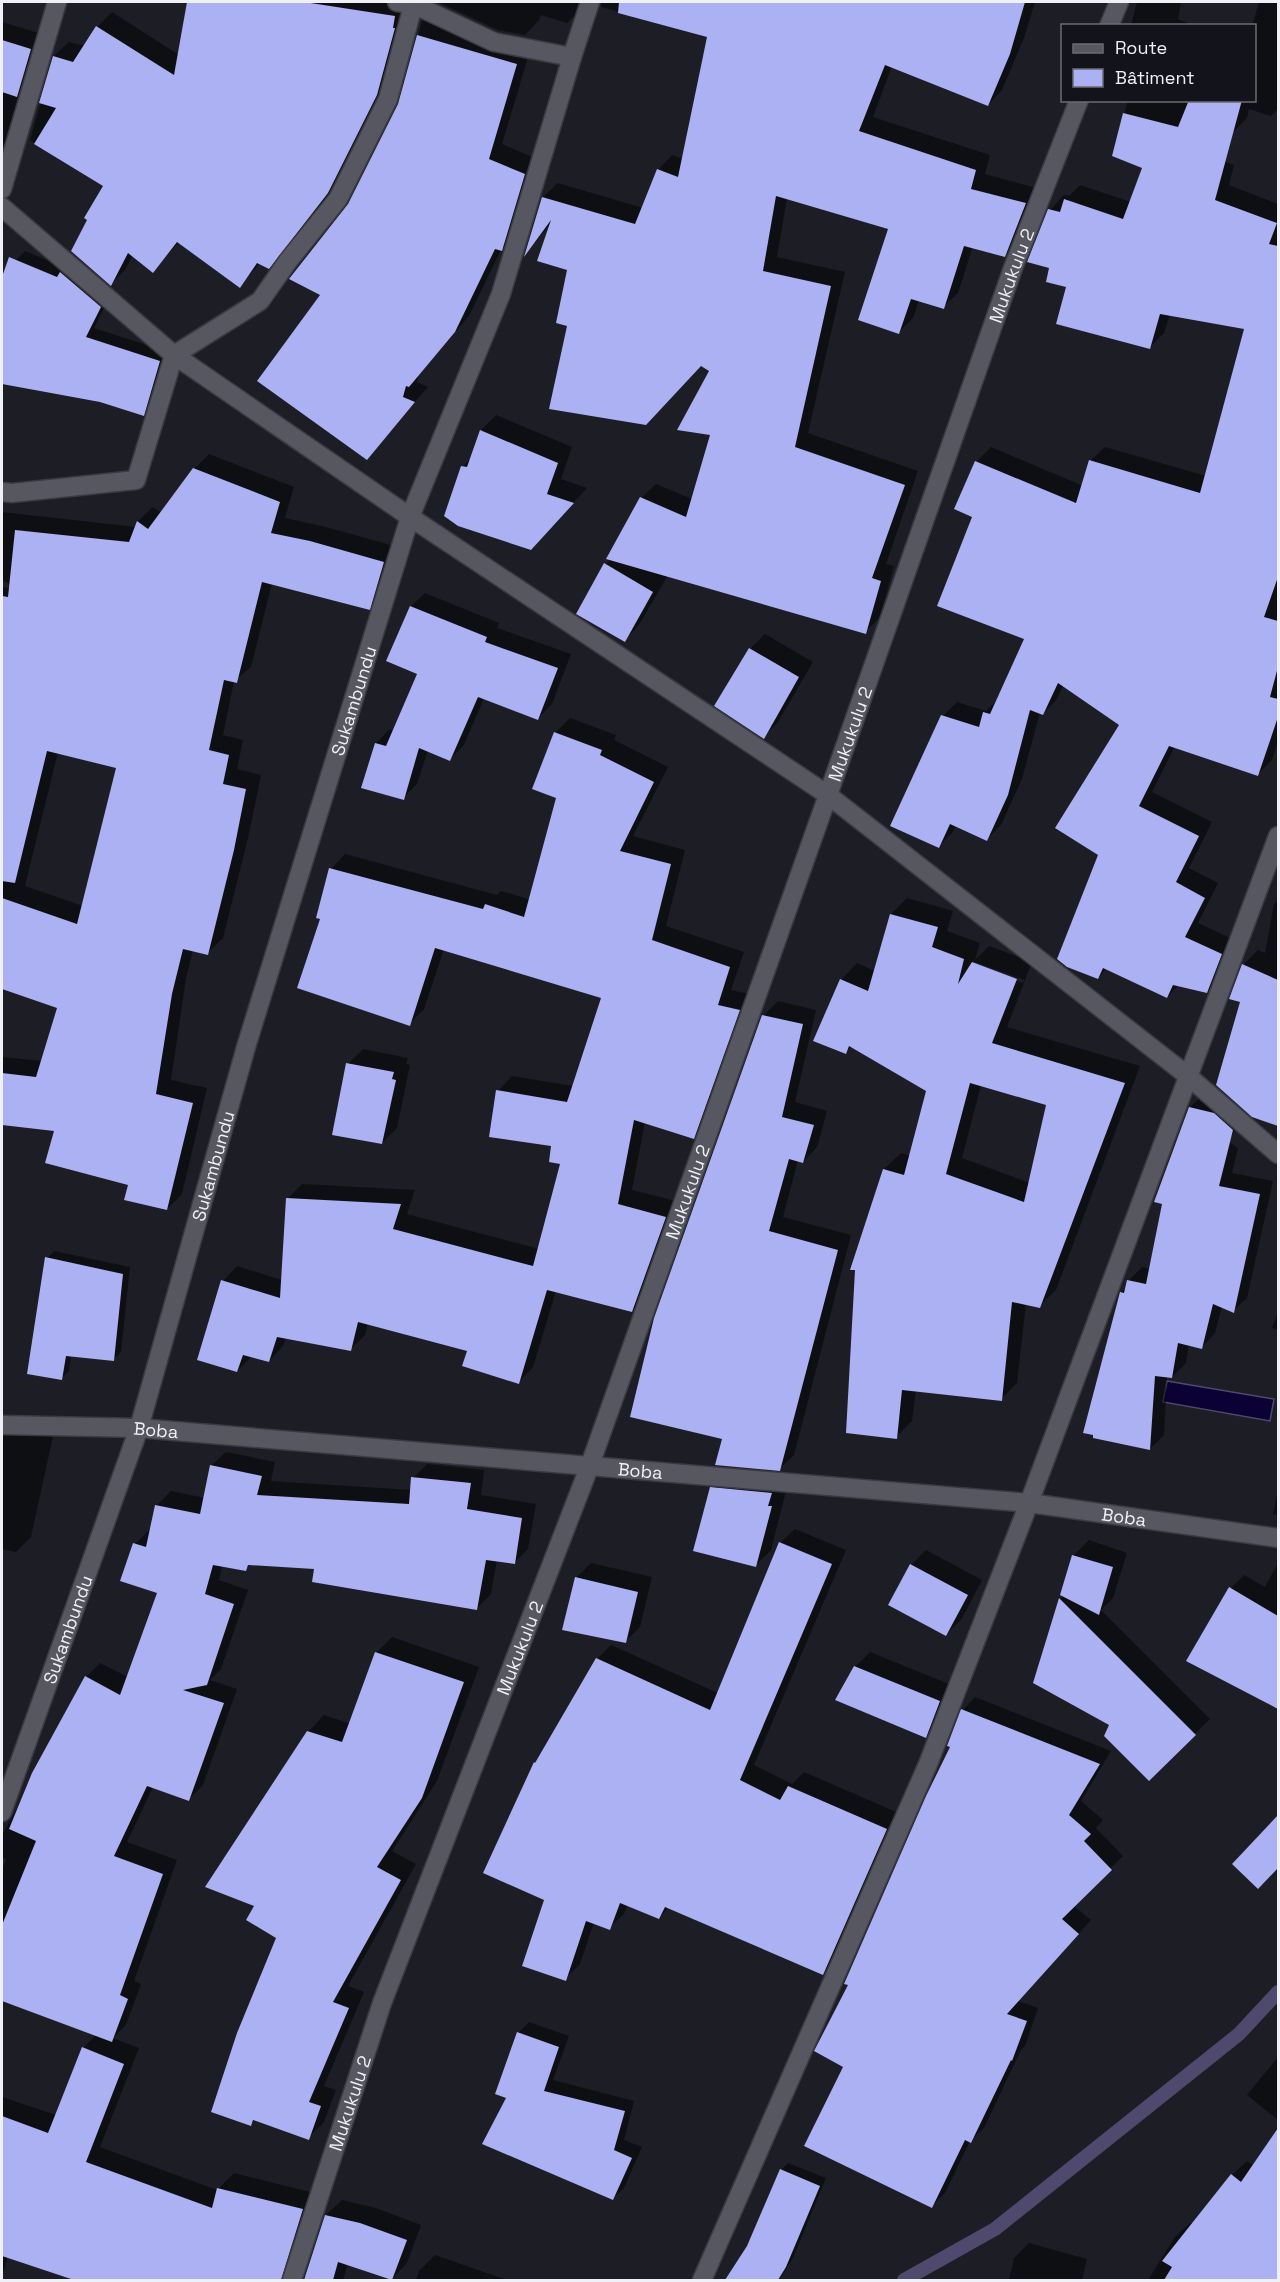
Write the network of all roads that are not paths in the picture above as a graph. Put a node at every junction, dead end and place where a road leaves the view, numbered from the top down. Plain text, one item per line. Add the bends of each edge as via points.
1 (57, 2) edge
2 (408, 2) edge
3 (590, 2) edge
4 (1119, 2) edge
5 (1110, 24) edge
6 (572, 57) junction
7 (1078, 102) edge
8 (2, 189) edge
9 (2, 207) edge
10 (174, 355) junction
11 (2, 492) edge
12 (410, 517) junction
13 (828, 795) junction
14 (1278, 836) edge
15 (1188, 1076) junction
16 (1278, 1155) edge
17 (2, 1425) edge
18 (139, 1428) junction
19 (590, 1465) junction
20 (1029, 1503) junction
21 (1278, 1538) edge
22 (2, 1812) edge
23 (292, 2280) edge
24 (702, 2280) edge

1 - 8 street
2 - 6 street via 494,42
2 - 10 street via 388,99 338,199 260,301
3 - 6 street, Sukambundu
4 - 5 street
6 - 12 street, Sukambundu via 501,294
7 - 13 street, Mukukulu 2 via 1013,268
9 - 10 street
10 - 11 street via 136,480
10 - 12 street
12 - 13 street
12 - 18 street, Sukambundu via 246,1047
13 - 15 street
13 - 19 street, Mukukulu 2
14 - 15 street
15 - 16 street
15 - 20 street
17 - 18 street, Boba
18 - 19 street, Boba
18 - 22 street, Sukambundu
19 - 20 street, Boba
19 - 23 street, Mukukulu 2 via 382,2003
20 - 21 street, Boba
20 - 24 street via 928,1764

